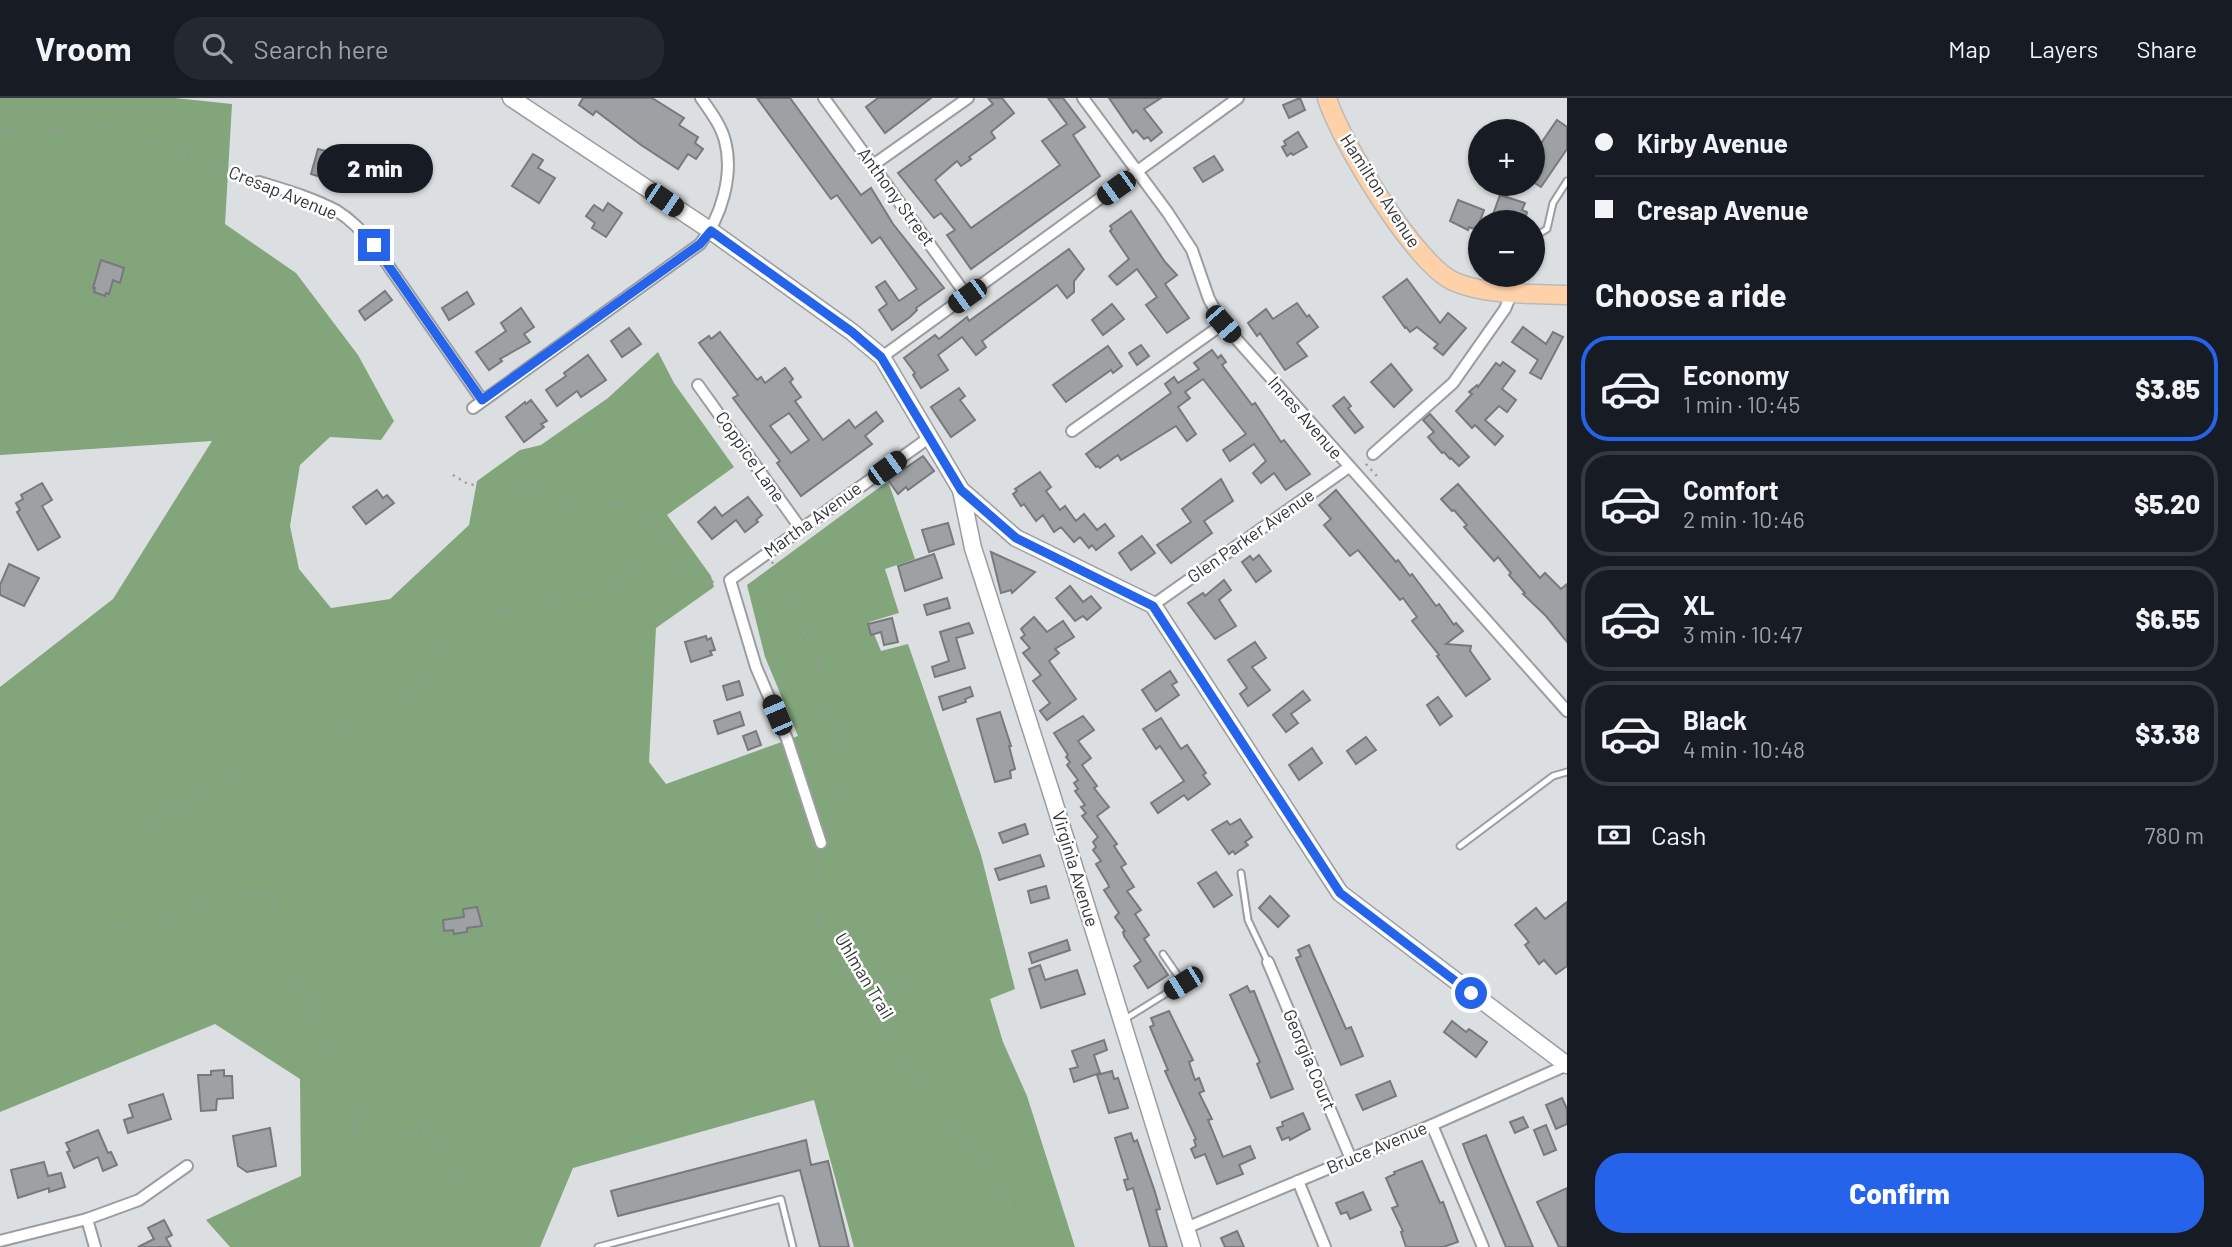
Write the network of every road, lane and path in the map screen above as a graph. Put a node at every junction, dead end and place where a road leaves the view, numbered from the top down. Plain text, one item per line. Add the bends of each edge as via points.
1 (701, 98) edge
2 (824, 98) edge
3 (968, 98) edge
4 (1083, 98) edge
5 (1327, 98) edge
6 (1235, 99) edge
7 (518, 100) edge
8 (0, 133) edge
9 (873, 165) junction
10 (1137, 173) junction
11 (1567, 181) edge
12 (259, 182) joint
13 (1545, 230) edge
14 (711, 231) junction
15 (1512, 292) junction
16 (1567, 295) edge
17 (967, 296) junction
18 (1223, 324) junction
19 (881, 357) junction
20 (698, 385) dead end
21 (1072, 431) dead end
22 (930, 437) junction
23 (1368, 458) joint
24 (1349, 467) junction
25 (453, 475) dead end
26 (1375, 478) dead end
27 (961, 490) junction
28 (801, 529) junction
29 (766, 554) junction
30 (681, 579) junction
31 (730, 580) junction
32 (1153, 606) junction
33 (1567, 711) edge
34 (1567, 772) edge
35 (821, 843) junction
36 (1460, 846) dead end
37 (1241, 873) dead end
38 (1163, 954) dead end
39 (1268, 962) joint
40 (913, 983) dead end
41 (864, 999) junction
42 (1122, 1021) junction
43 (1567, 1065) edge
44 (1432, 1125) junction
45 (1351, 1158) junction
46 (187, 1166) dead end
47 (1298, 1181) junction
48 (88, 1219) junction
49 (1186, 1228) junction
50 (477, 1235) dead end
51 (0, 1241) edge
52 (95, 1247) edge
53 (598, 1247) edge
54 (793, 1247) edge
55 (967, 1247) edge
56 (1192, 1247) edge
57 (1325, 1247) edge
58 (1483, 1247) edge

1 - 14 street via 725,140 728,168
2 - 9 street, Anthony Street
3 - 9 street
4 - 10 street, Innes Avenue
5 - 15 main road, Hamilton Avenue via 1334,120 1383,203 1438,272 1469,286
6 - 10 street
7 - 14 street
8 - 12 path, Cresap Avenue via 109,126
9 - 17 street, Anthony Street
10 - 17 street
10 - 18 street, Innes Avenue via 1192,250
11 - 13 lane via 1553,203
12 - 14 street, Cresap Avenue via 321,203 353,223 374,245 478,404 700,244
14 - 19 street
15 - 16 main road, Hamilton Avenue
15 - 23 street via 1453,383
17 - 19 street
18 - 21 street
18 - 24 street, Innes Avenue
19 - 22 street
20 - 28 street, Coppice Lane
22 - 27 street
22 - 28 street, Martha Avenue
23 - 26 path
24 - 32 street, Glen Parker Avenue
24 - 33 street, Innes Avenue
25 - 30 path via 468,484 531,488 565,503 626,505 658,523 674,543
27 - 32 street via 1016,538
27 - 42 street, Virginia Avenue via 973,548
28 - 29 street, Martha Avenue
29 - 31 street, Martha Avenue
29 - 35 path, Uhlman Trail via 777,567 818,660 823,706 837,725 844,787
30 - 31 path
30 - 50 path via 652,559 640,561 617,588 489,617 468,616 458,622 453,640 434,657 414,695 402,699 388,730 376,739 330,726 305,734 149,821 108,892 107,916 115,927 141,929 220,899 272,893 271,940 311,999 310,1016 364,1105 351,1125 357,1137 429,1132 445,1154
31 - 35 street via 756,667 787,739
32 - 43 street via 1340,893
34 - 36 lane via 1553,776
35 - 41 path, Uhlman Trail via 815,889 818,920 839,964
37 - 39 lane via 1248,920
38 - 42 lane via 1183,983
39 - 45 street, Georgia Court
40 - 41 path
41 - 55 path, Uhlman Trail via 951,1129 989,1166 1011,1204 1000,1220
42 - 49 street, Virginia Avenue
43 - 44 street, Bruce Avenue
44 - 45 street, Bruce Avenue
44 - 58 street
45 - 47 street, Bruce Avenue
46 - 48 street via 139,1200
47 - 49 street, Bruce Avenue
47 - 57 street
48 - 51 street
48 - 52 street
49 - 56 street, Virginia Avenue
53 - 54 lane via 781,1199

